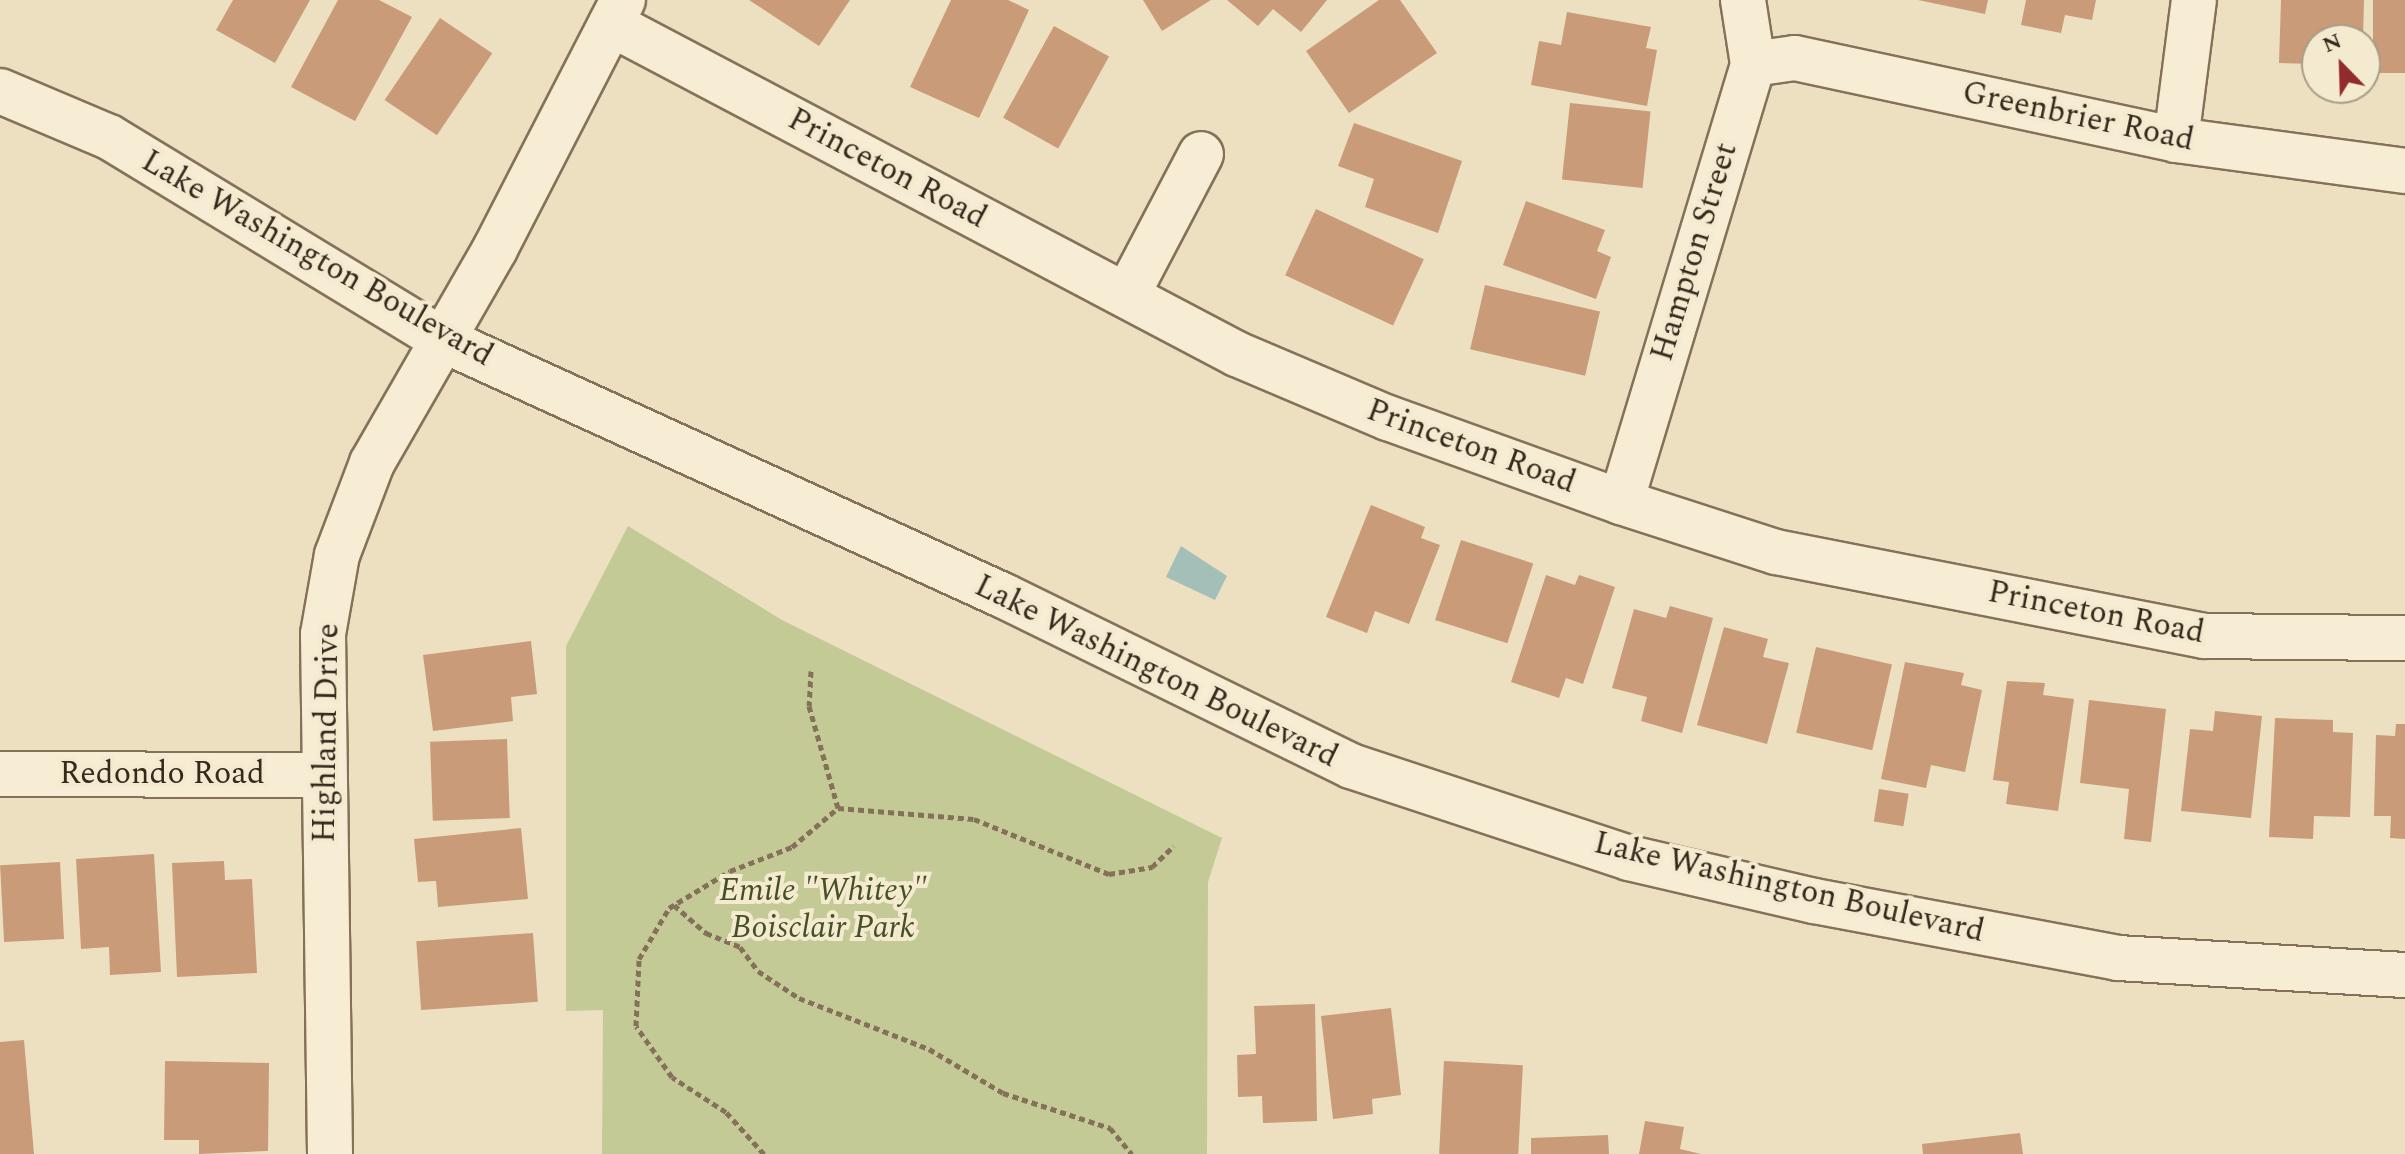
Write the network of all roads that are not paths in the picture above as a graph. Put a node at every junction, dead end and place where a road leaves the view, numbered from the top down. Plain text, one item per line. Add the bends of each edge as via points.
1 (1743, 0) edge
2 (2194, 0) edge
3 (617, 12) edge
4 (1753, 64) junction
5 (0, 91) edge
6 (2176, 140) junction
7 (1201, 154) dead end
8 (2405, 171) edge
9 (1127, 295) junction
10 (439, 338) junction
11 (1621, 502) junction
12 (2405, 638) edge
13 (0, 774) edge
14 (324, 775) junction
15 (2405, 975) edge
16 (330, 1154) edge

1 - 4 street, Hampton Street
2 - 6 street
3 - 9 street, Princeton Road
3 - 10 street, Highland Drive via 495,249
4 - 6 street, Greenbrier Road via 1795,58
4 - 11 street, Hampton Street
5 - 10 street, Lake Washington Boulevard via 109,137
6 - 8 street, Greenbrier Road
7 - 9 street
9 - 11 street, Princeton Road via 1237,354 1388,418
10 - 14 street, Highland Drive via 372,463 337,555 323,634
10 - 15 street, Lake Washington Boulevard via 1033,610 1351,766 1629,858 2118,958
11 - 12 street, Princeton Road via 1776,552 2204,636
13 - 14 street, Redondo Road
14 - 16 street, Highland Drive

